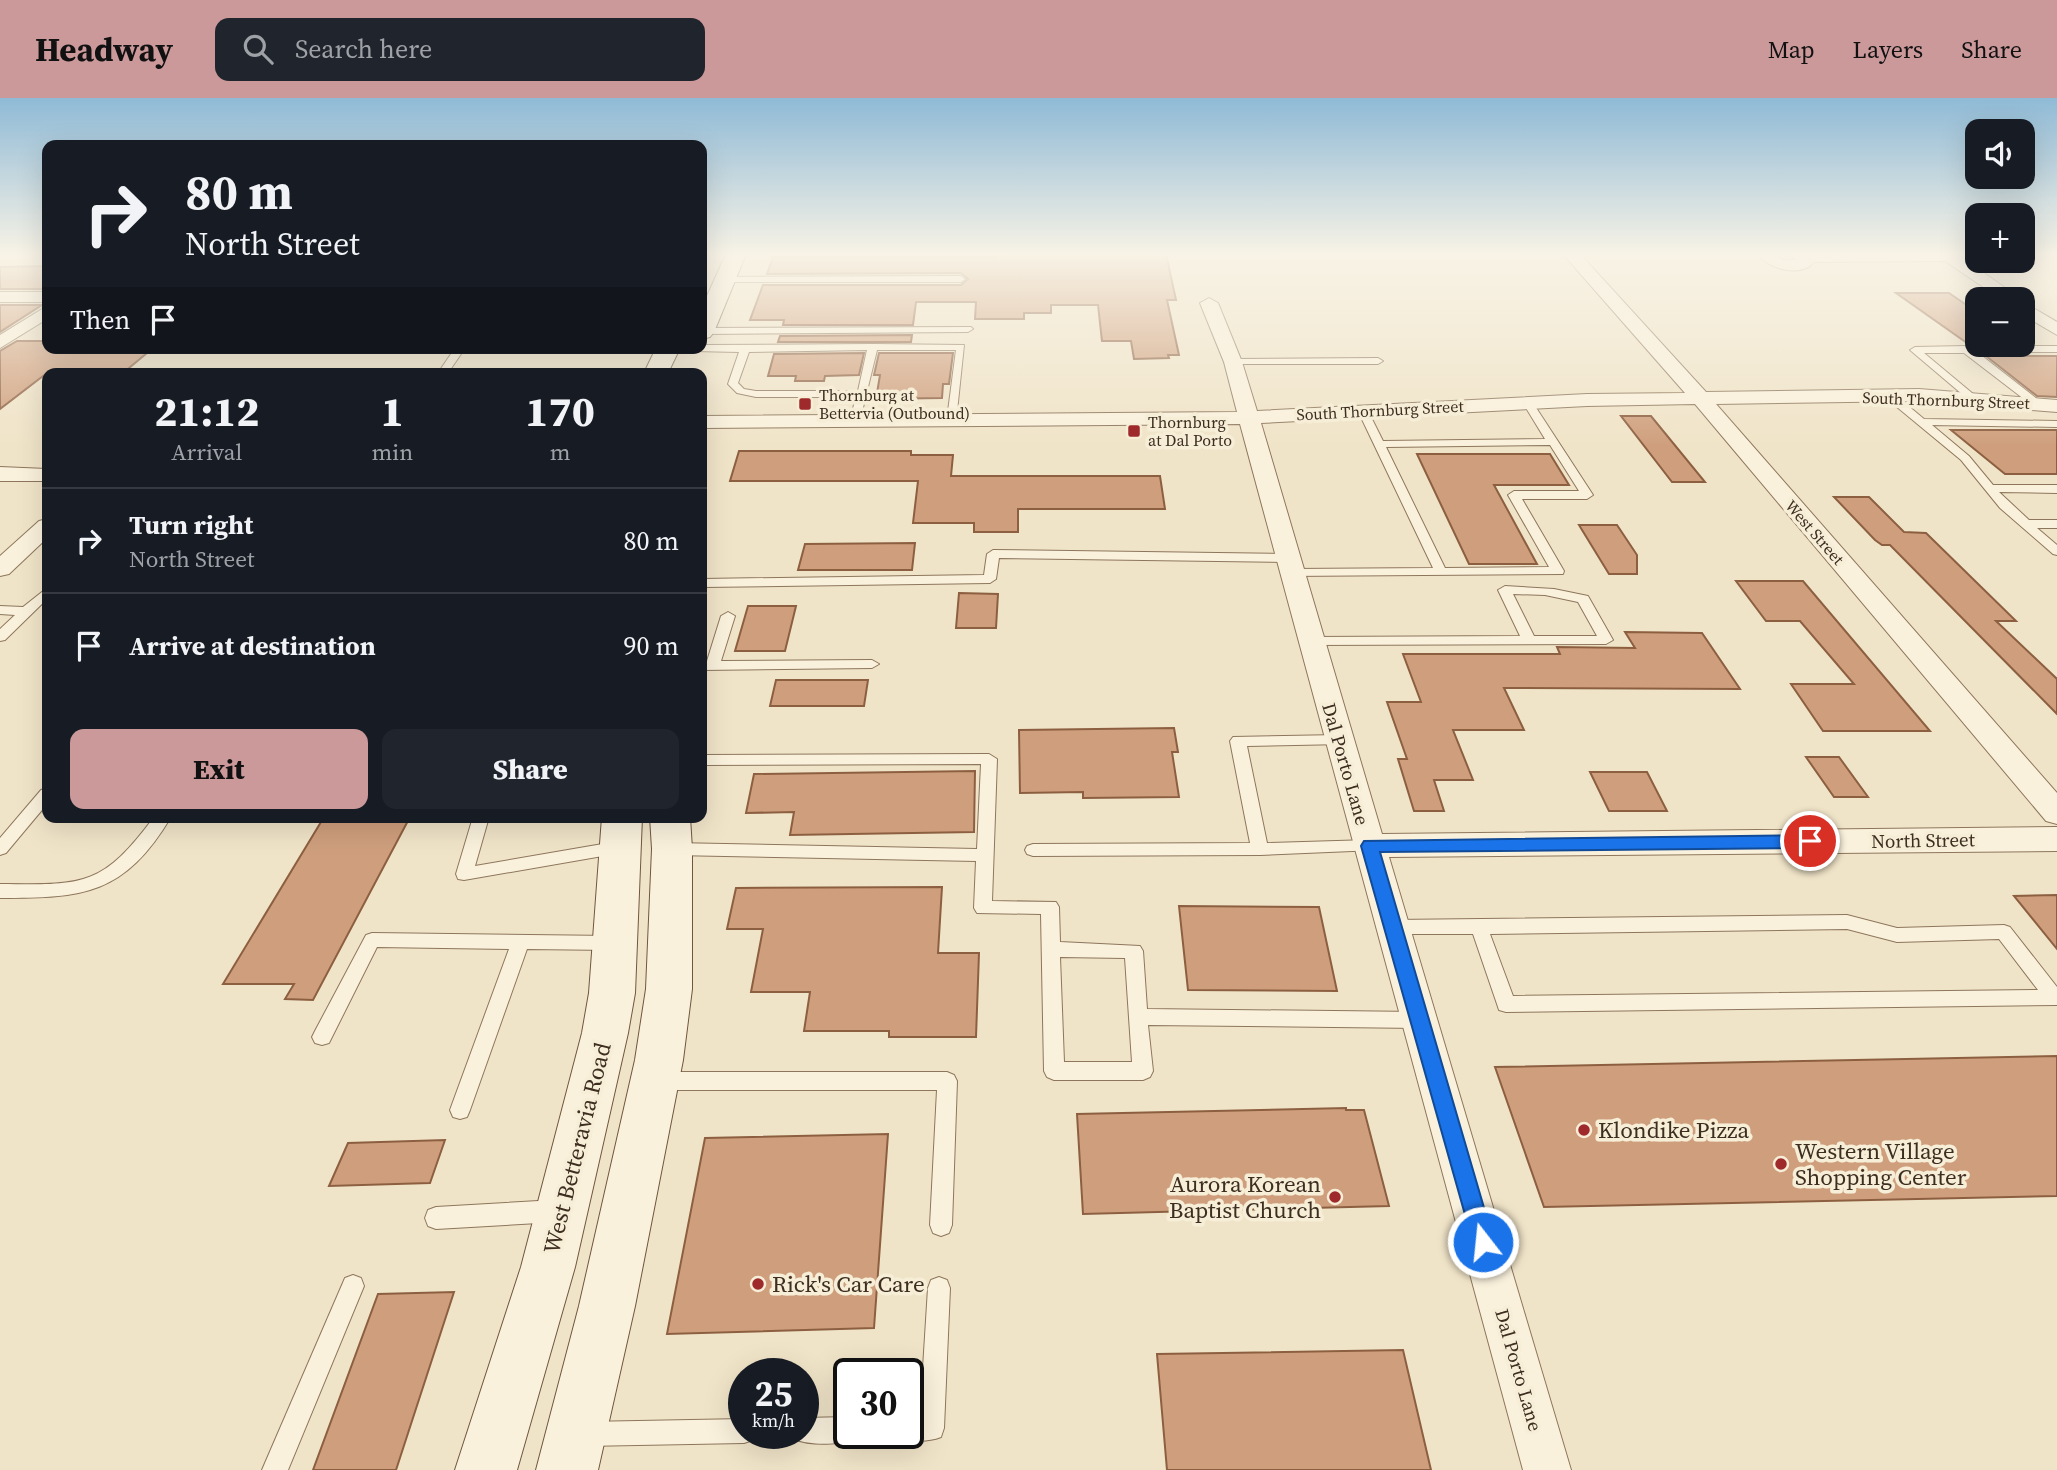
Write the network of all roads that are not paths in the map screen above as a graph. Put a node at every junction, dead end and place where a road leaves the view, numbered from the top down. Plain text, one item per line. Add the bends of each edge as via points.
1 (37, 318) edge
2 (1215, 318) edge
3 (1628, 318) edge
4 (2039, 318) edge
5 (968, 329) dead end
6 (2057, 330) edge
7 (707, 331) edge
8 (0, 344) edge
9 (873, 347) junction
10 (707, 348) edge
11 (745, 349) junction
12 (1965, 349) edge
13 (2035, 349) edge
14 (2057, 349) edge
15 (1978, 357) edge
16 (1378, 361) dead end
17 (1233, 362) junction
18 (862, 394) junction
19 (1890, 396) junction
20 (1700, 398) junction
21 (1973, 398) junction
22 (1528, 403) junction
23 (2047, 405) edge
24 (1363, 411) junction
25 (1248, 418) junction
26 (952, 419) junction
27 (855, 420) junction
28 (707, 422) edge
29 (1921, 422) junction
30 (2057, 424) edge
31 (1553, 442) junction
32 (1379, 444) junction
33 (0, 474) edge
34 (42, 475) edge
35 (1991, 488) junction
36 (2057, 489) edge
37 (2026, 524) junction
38 (2057, 524) edge
39 (42, 531) edge
40 (2057, 551) edge
41 (1290, 565) junction
42 (0, 569) edge
43 (1441, 572) junction
44 (707, 583) edge
45 (42, 597) edge
46 (0, 610) edge
47 (26, 611) junction
48 (728, 616) dead end
49 (0, 637) edge
50 (1311, 641) junction
51 (1530, 642) junction
52 (872, 664) dead end
53 (707, 666) edge
54 (1340, 740) junction
55 (707, 760) edge
56 (42, 800) edge
57 (2057, 813) edge
58 (159, 823) edge
59 (479, 823) edge
60 (622, 832) edge
61 (671, 833) edge
62 (2057, 839) edge
63 (1370, 846) junction
64 (0, 849) edge
65 (1260, 849) junction
66 (1033, 850) dead end
67 (985, 855) junction
68 (0, 891) edge
69 (1393, 927) junction
70 (1479, 928) junction
71 (521, 942) junction
72 (615, 943) junction
73 (1051, 949) junction
74 (1138, 1017) junction
75 (1419, 1020) junction
76 (322, 1037) dead end
77 (655, 1081) junction
78 (460, 1110) dead end
79 (561, 1211) junction
80 (436, 1217) dead end
81 (941, 1225) dead end
82 (353, 1286) dead end
83 (939, 1288) dead end
84 (924, 1428) edge
85 (728, 1433) edge
86 (571, 1452) edge
87 (275, 1470) edge
88 (486, 1470) edge
89 (1547, 1470) edge

1 - 8 street
2 - 17 street, Dal Porto Lane
3 - 20 street, West Street
4 - 6 street
5 - 7 lane
9 - 11 lane
9 - 18 lane
9 - 26 lane via 961,347
10 - 11 lane
11 - 18 lane via 733,384 741,391
12 - 21 lane via 1915,349
13 - 14 lane
15 - 23 lane
16 - 17 lane
17 - 25 street, Dal Porto Lane
18 - 27 lane
19 - 20 street, South Thornburg Street
19 - 21 street, South Thornburg Street
19 - 29 lane
20 - 22 street, South Thornburg Street
20 - 57 street, West Street
21 - 23 street, South Thornburg Street
22 - 24 street, South Thornburg Street
22 - 31 lane
24 - 25 street, South Thornburg Street
24 - 32 lane
25 - 26 street, South Thornburg Street
25 - 41 street, Dal Porto Lane
26 - 27 street, South Thornburg Street
27 - 28 street, South Thornburg Street
29 - 30 lane
29 - 35 lane via 1965,458
31 - 32 lane
31 - 43 lane via 1587,495 1514,495 1558,571
32 - 43 lane
33 - 34 street
35 - 36 lane
35 - 37 lane
37 - 38 lane
37 - 40 lane
39 - 42 street
41 - 43 lane
41 - 44 lane via 993,554 990,579
41 - 50 street, Dal Porto Lane
45 - 47 lane
46 - 47 lane
47 - 49 lane
48 - 53 lane
50 - 51 lane
50 - 54 street, Dal Porto Lane
51 - 51 lane via 1568,641 1606,640 1583,599 1561,592 1505,590
52 - 53 lane
54 - 63 street, Dal Porto Lane
54 - 65 lane via 1237,741
55 - 67 lane via 989,758
56 - 64 lane
58 - 68 lane via 135,855 101,881 57,890
59 - 60 lane via 464,874
60 - 72 main road, West Betteravia Road
61 - 67 lane
61 - 77 main road via 669,989
62 - 63 street, North Street
63 - 65 lane
63 - 69 street, Dal Porto Lane
65 - 66 lane
67 - 73 lane via 983,908 1050,907
69 - 70 lane
69 - 75 street, Dal Porto Lane
70 - 70 lane via 1506,1004 2055,998 2004,932 1897,935 1847,922
71 - 72 lane
71 - 76 lane via 372,940
71 - 78 lane
72 - 79 main road, West Betteravia Road via 605,1033
73 - 74 lane via 1134,951
73 - 74 lane via 1054,1071 1143,1071
74 - 75 lane
75 - 89 street, Dal Porto Lane
77 - 81 lane via 947,1081
77 - 86 main road
79 - 80 lane
79 - 88 main road, West Betteravia Road
82 - 87 lane
83 - 84 lane via 932,1428
85 - 86 lane

